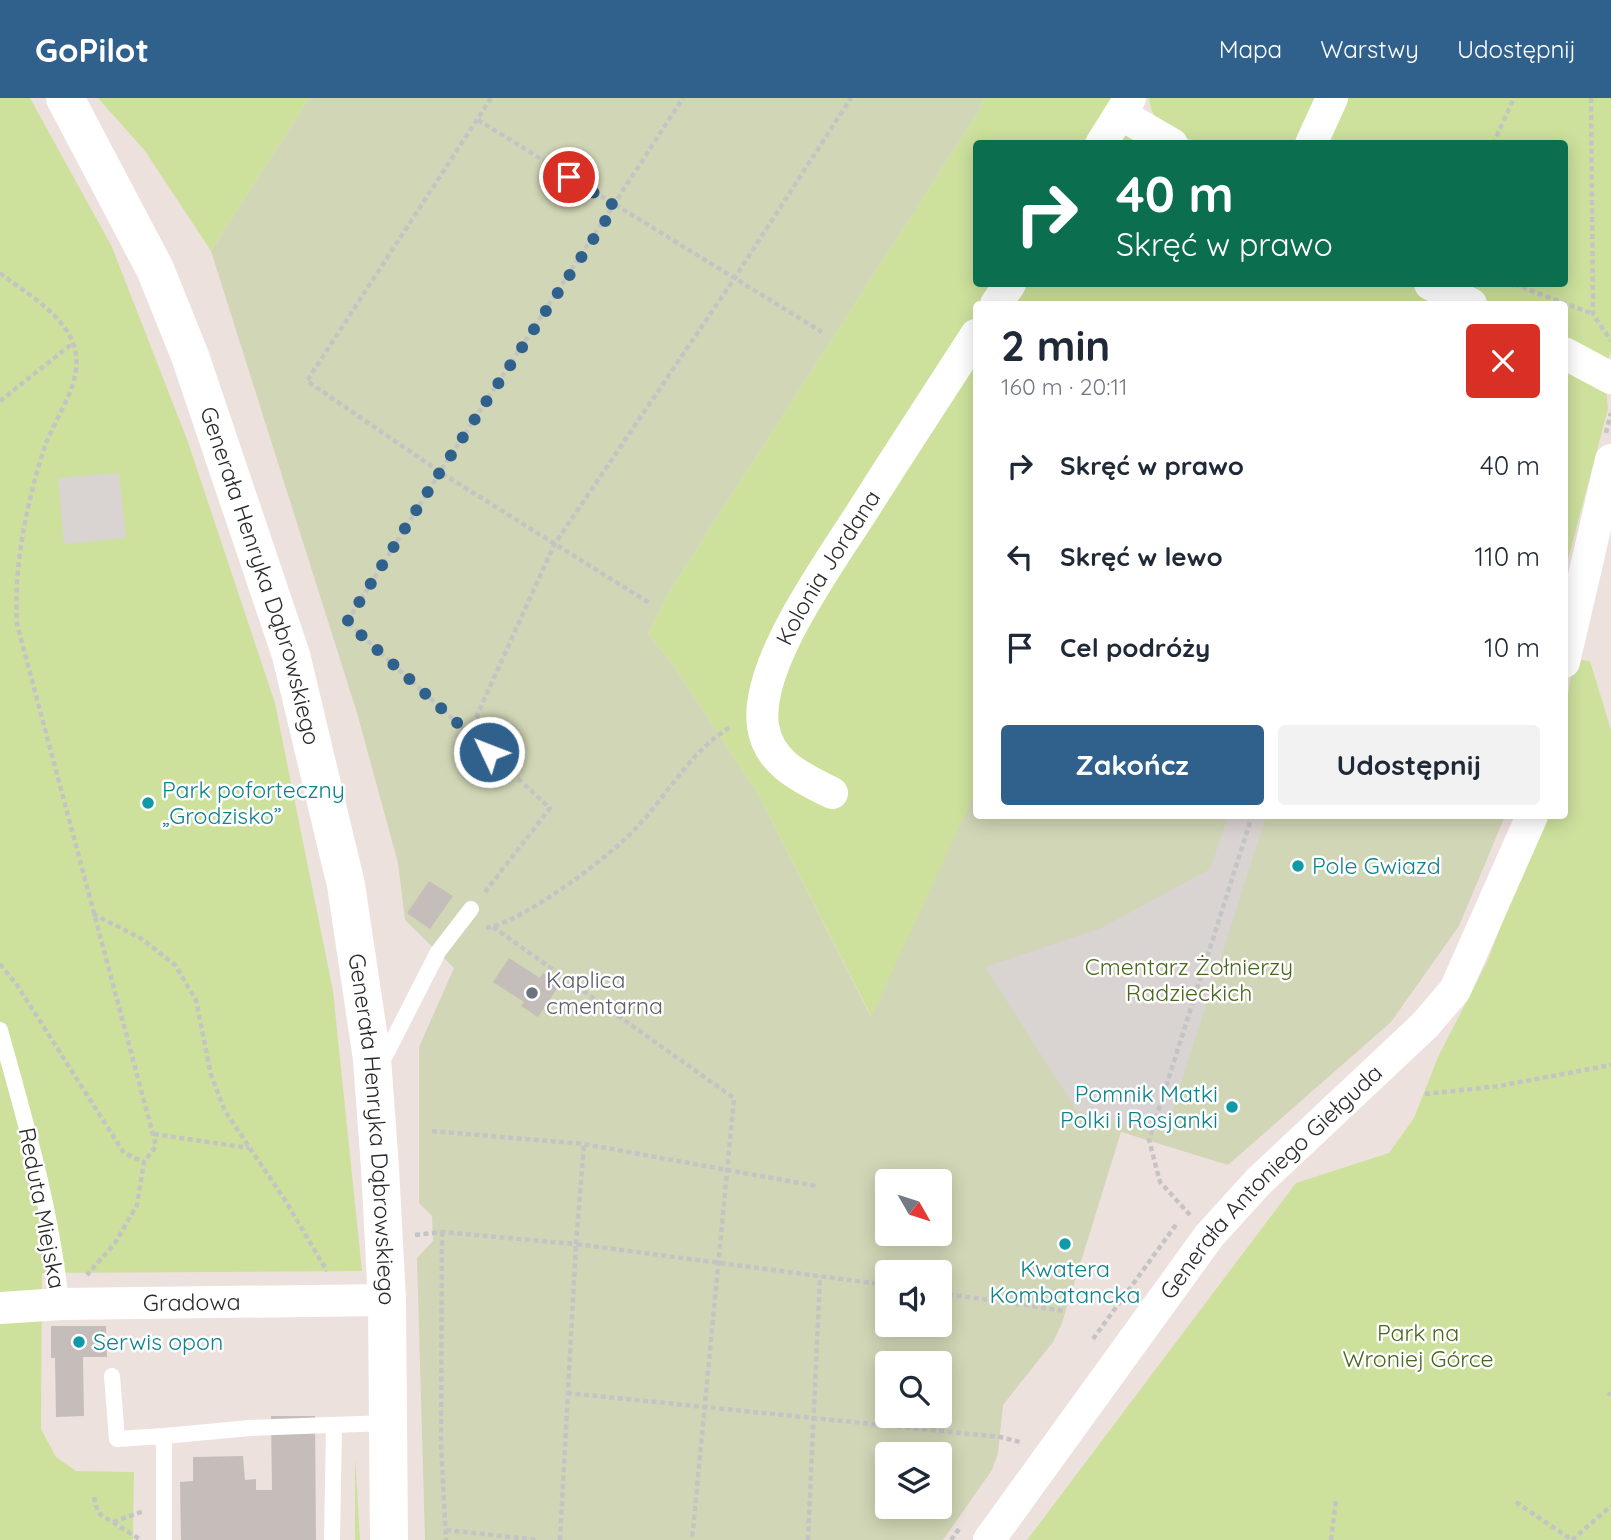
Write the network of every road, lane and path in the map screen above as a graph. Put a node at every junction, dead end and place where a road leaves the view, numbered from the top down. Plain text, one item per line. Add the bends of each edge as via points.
1 (65, 98) edge
2 (491, 98) edge
3 (683, 98) edge
4 (851, 98) edge
5 (1332, 98) edge
6 (1514, 98) edge
7 (1591, 98) edge
8 (1125, 106) edge
9 (478, 120) junction
10 (1104, 140) edge
11 (1167, 140) edge
12 (1313, 140) edge
13 (1495, 140) edge
14 (615, 206) junction
15 (0, 273) edge
16 (734, 279) junction
17 (1436, 287) edge
18 (1522, 287) edge
19 (1465, 301) edge
20 (1559, 301) edge
21 (1568, 305) edge
22 (1593, 314) junction
23 (822, 332) dead end
24 (973, 340) edge
25 (1611, 341) edge
26 (73, 343) junction
27 (1568, 355) edge
28 (1611, 378) edge
29 (0, 401) edge
30 (1611, 460) edge
31 (440, 472) junction
32 (554, 545) junction
33 (651, 604) dead end
34 (1568, 645) edge
35 (469, 733) junction
36 (718, 734) dead end
37 (832, 793) dead end
38 (1251, 819) edge
39 (1531, 819) edge
40 (471, 909) joint
41 (92, 913) junction
42 (0, 964) edge
43 (0, 1030) edge
44 (372, 1059) junction
45 (1611, 1065) edge
46 (1425, 1094) dead end
47 (432, 1131) dead end
48 (154, 1134) junction
49 (584, 1144) junction
50 (249, 1148) junction
51 (144, 1162) junction
52 (727, 1169) junction
53 (816, 1186) dead end
54 (442, 1232) junction
55 (405, 1236) dead end
56 (1209, 1236) junction
57 (576, 1244) junction
58 (719, 1261) junction
59 (820, 1276) junction
60 (875, 1283) edge
61 (952, 1295) edge
62 (346, 1300) junction
63 (387, 1300) junction
64 (61, 1304) junction
65 (0, 1308) edge
66 (1065, 1311) dead end
67 (112, 1376) dead end
68 (567, 1393) junction
69 (705, 1407) junction
70 (813, 1418) junction
71 (387, 1423) junction
72 (334, 1425) junction
73 (164, 1436) junction
74 (1020, 1442) dead end
75 (94, 1497) dead end
76 (1336, 1500) dead end
77 (1516, 1502) dead end
78 (1611, 1506) edge
79 (446, 1530) junction
80 (142, 1540) edge
81 (164, 1540) edge
82 (332, 1540) edge
83 (388, 1540) edge
84 (446, 1540) edge
85 (538, 1540) edge
86 (560, 1540) edge
87 (692, 1540) edge
88 (808, 1540) edge
89 (989, 1540) edge
90 (1331, 1540) edge
91 (1572, 1540) edge

1 - 44 street, Generała Henryka Dąbrowskiego via 155,269 190,356 290,655 346,885
2 - 9 path
3 - 14 path
4 - 16 path
5 - 12 street
6 - 13 path
7 - 22 path
8 - 10 street
8 - 11 street
9 - 14 path
9 - 31 path via 307,381
14 - 16 path
14 - 31 path
15 - 26 path via 55,317
16 - 23 path
16 - 32 path
17 - 19 street
18 - 20 path
21 - 22 path
22 - 25 path
24 - 37 street, Kolonia Jordana via 799,613 766,687 763,726 773,755 803,779
26 - 29 path
26 - 41 path via 77,373 44,449 15,592 17,624
27 - 28 street
30 - 34 street
31 - 32 path
31 - 35 path via 347,622
32 - 33 path
32 - 35 path
35 - 40 path via 550,808
36 - 52 path via 636,829 553,895 493,927 734,1098
38 - 56 path via 1149,1140 1160,1182
39 - 56 street, Generała Antoniego Giełguda via 1455,990 1425,1025 1258,1182
40 - 44 lane via 438,952 386,1054
41 - 48 path
41 - 50 path via 142,939 175,965 196,1000 211,1075 225,1111
42 - 51 path via 124,1153
43 - 64 lane, Reduta Miejska via 39,1171
44 - 63 street, Generała Henryka Dąbrowskiego
45 - 46 path
47 - 49 path
48 - 50 path
48 - 51 path via 156,1146
49 - 52 path
49 - 57 path
50 - 62 path
51 - 64 path via 137,1205 115,1243
52 - 53 path
52 - 58 path
54 - 55 path
54 - 57 path
54 - 79 path via 441,1443
56 - 89 street, Generała Antoniego Giełguda
57 - 58 path
57 - 68 path
58 - 59 path
58 - 69 path
59 - 60 path
59 - 70 path
61 - 66 path
62 - 63 street, Gradowa
62 - 64 street, Gradowa
63 - 71 street, Generała Henryka Dąbrowskiego
64 - 65 street, Gradowa
67 - 73 lane via 117,1439
68 - 69 path
68 - 86 path
69 - 70 path
69 - 87 path
70 - 74 path
70 - 88 path
71 - 72 lane
71 - 83 street, Generała Henryka Dąbrowskiego
72 - 73 lane
72 - 82 lane
73 - 81 lane
75 - 80 path via 98,1513
76 - 90 path
77 - 91 path
78 - 91 path
79 - 84 path
79 - 85 path

